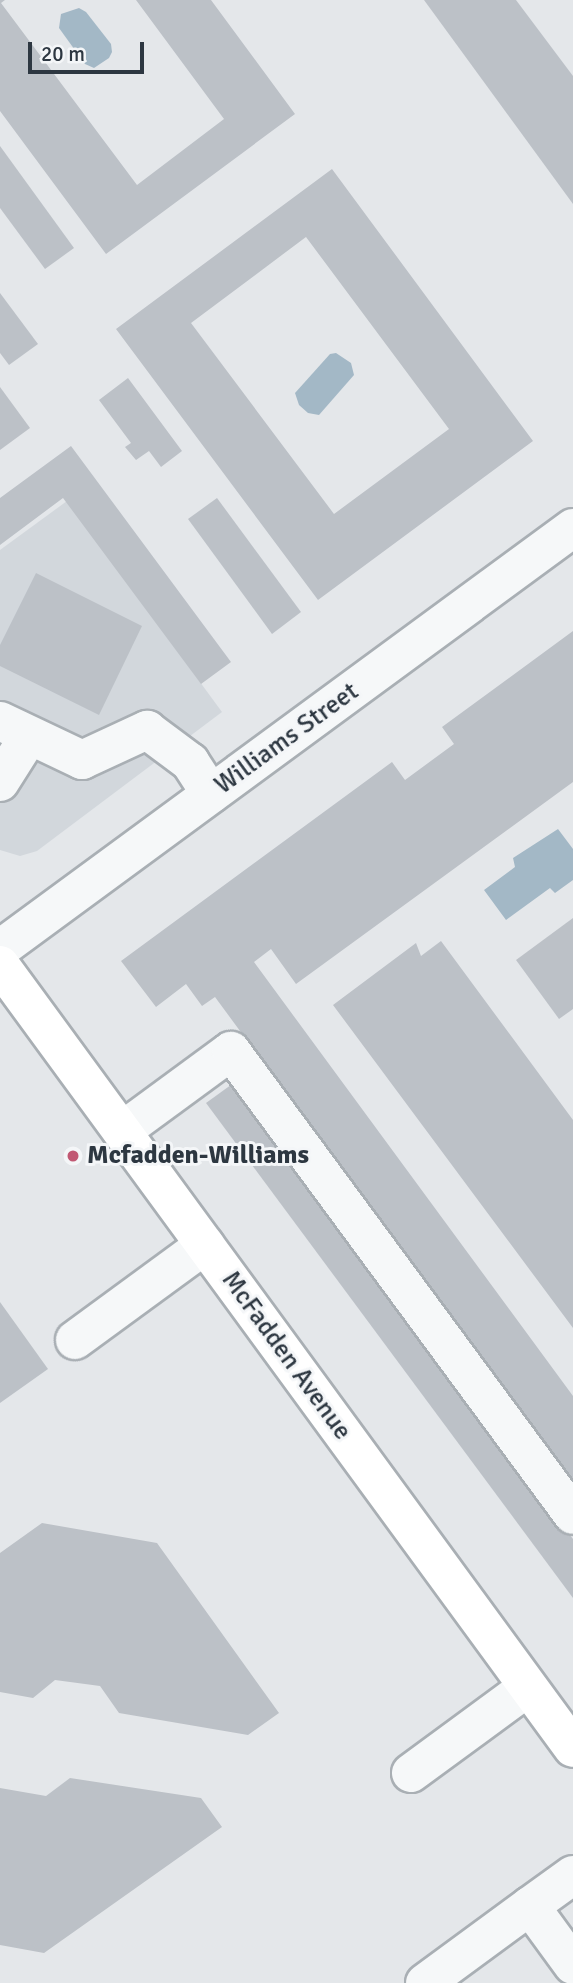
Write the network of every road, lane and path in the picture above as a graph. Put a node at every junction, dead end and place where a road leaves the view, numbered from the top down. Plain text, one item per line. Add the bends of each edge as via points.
1 (573, 528) edge
2 (14, 729) edge
3 (0, 782) edge
4 (211, 794) junction
5 (0, 949) edge
6 (0, 965) edge
7 (122, 1131) junction
8 (205, 1245) junction
9 (75, 1340) dead end
10 (573, 1515) edge
11 (528, 1687) junction
12 (573, 1748) edge
13 (411, 1773) dead end
14 (573, 1875) edge
15 (530, 1906) junction
16 (573, 1965) edge
17 (425, 1983) edge

1 - 4 street, Williams Street
2 - 3 street
2 - 4 street via 82,760 147,730 190,762
4 - 5 street, Williams Street
6 - 7 main road, McFadden Avenue
7 - 8 main road, McFadden Avenue
7 - 10 street via 231,1051
8 - 9 street
8 - 11 main road, McFadden Avenue
11 - 12 main road, McFadden Avenue
11 - 13 street
14 - 15 street
15 - 16 street
15 - 17 street

